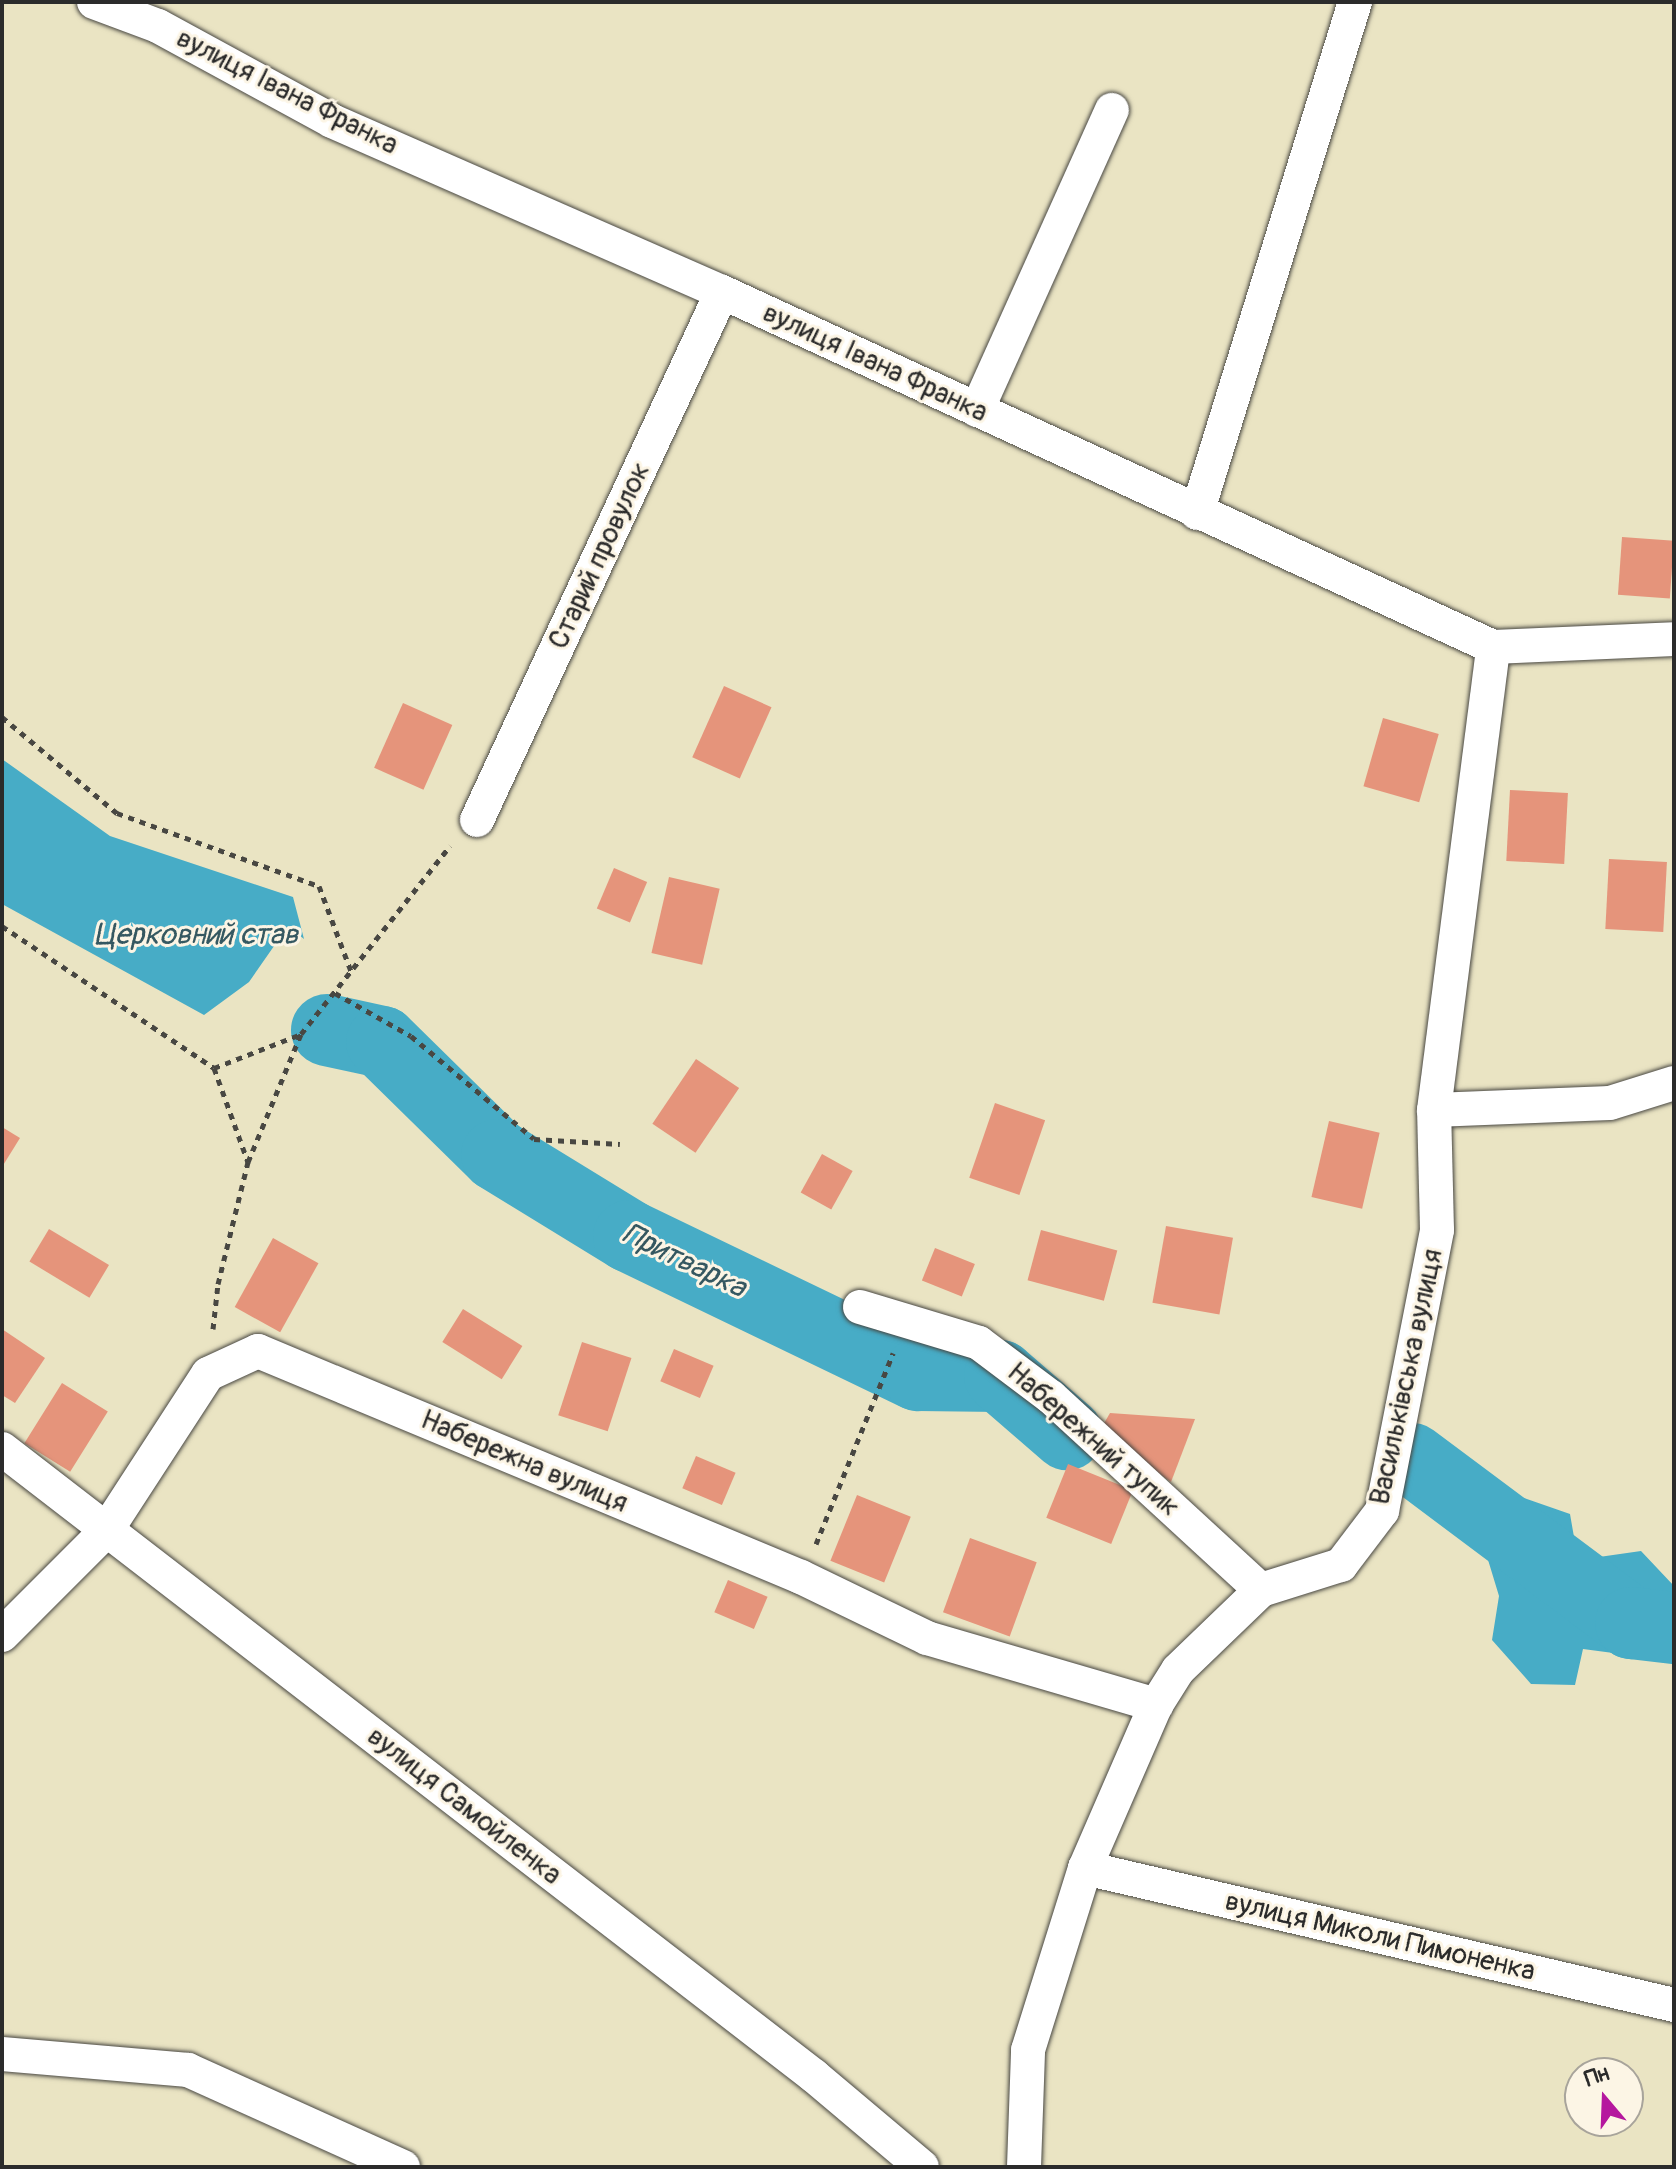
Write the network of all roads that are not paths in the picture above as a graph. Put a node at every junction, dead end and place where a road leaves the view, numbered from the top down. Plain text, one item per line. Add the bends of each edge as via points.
1 (94, 2) edge
2 (1355, 2) edge
3 (160, 14) edge
4 (1112, 110) dead end
5 (722, 292) junction
6 (977, 410) junction
7 (1197, 513) junction
8 (1674, 639) edge
9 (1493, 647) junction
10 (477, 820) dead end
11 (1674, 1083) edge
12 (1434, 1110) junction
13 (860, 1307) dead end
14 (2, 1449) edge
15 (106, 1531) junction
16 (1261, 1590) junction
17 (2, 1635) edge
18 (1156, 1705) junction
19 (1085, 1868) junction
20 (1674, 2005) edge
21 (2, 2054) edge
22 (348, 2156) edge
23 (403, 2167) edge
24 (922, 2167) edge
25 (1024, 2167) edge

1 - 3 street, вулиця Івана Франка
2 - 7 street
3 - 5 street, вулиця Івана Франка via 332,121
4 - 6 street
5 - 6 street, вулиця Івана Франка
5 - 10 street, Старий провулок
6 - 7 street, вулиця Івана Франка
7 - 9 street, вулиця Івана Франка
8 - 9 street, вулиця Івана Франка
9 - 12 street, Васильківська вулиця
11 - 12 street via 1610,1103
12 - 16 street, Васильківська вулиця via 1437,1230 1382,1511 1341,1565
13 - 16 street, Набережний тупик via 979,1343 1051,1397
14 - 15 street, вулиця Самойленка
15 - 17 street
15 - 18 street, Набережна вулиця via 208,1374 258,1351 801,1577 927,1638
15 - 24 street, вулиця Самойленка via 814,2076
16 - 18 street, Васильківська вулиця via 1178,1670
18 - 19 street, Васильківська вулиця
19 - 20 street, вулиця Миколи Пимоненка
19 - 25 street, Васильківська вулиця via 1028,2050
21 - 22 street via 188,2070
22 - 23 street

